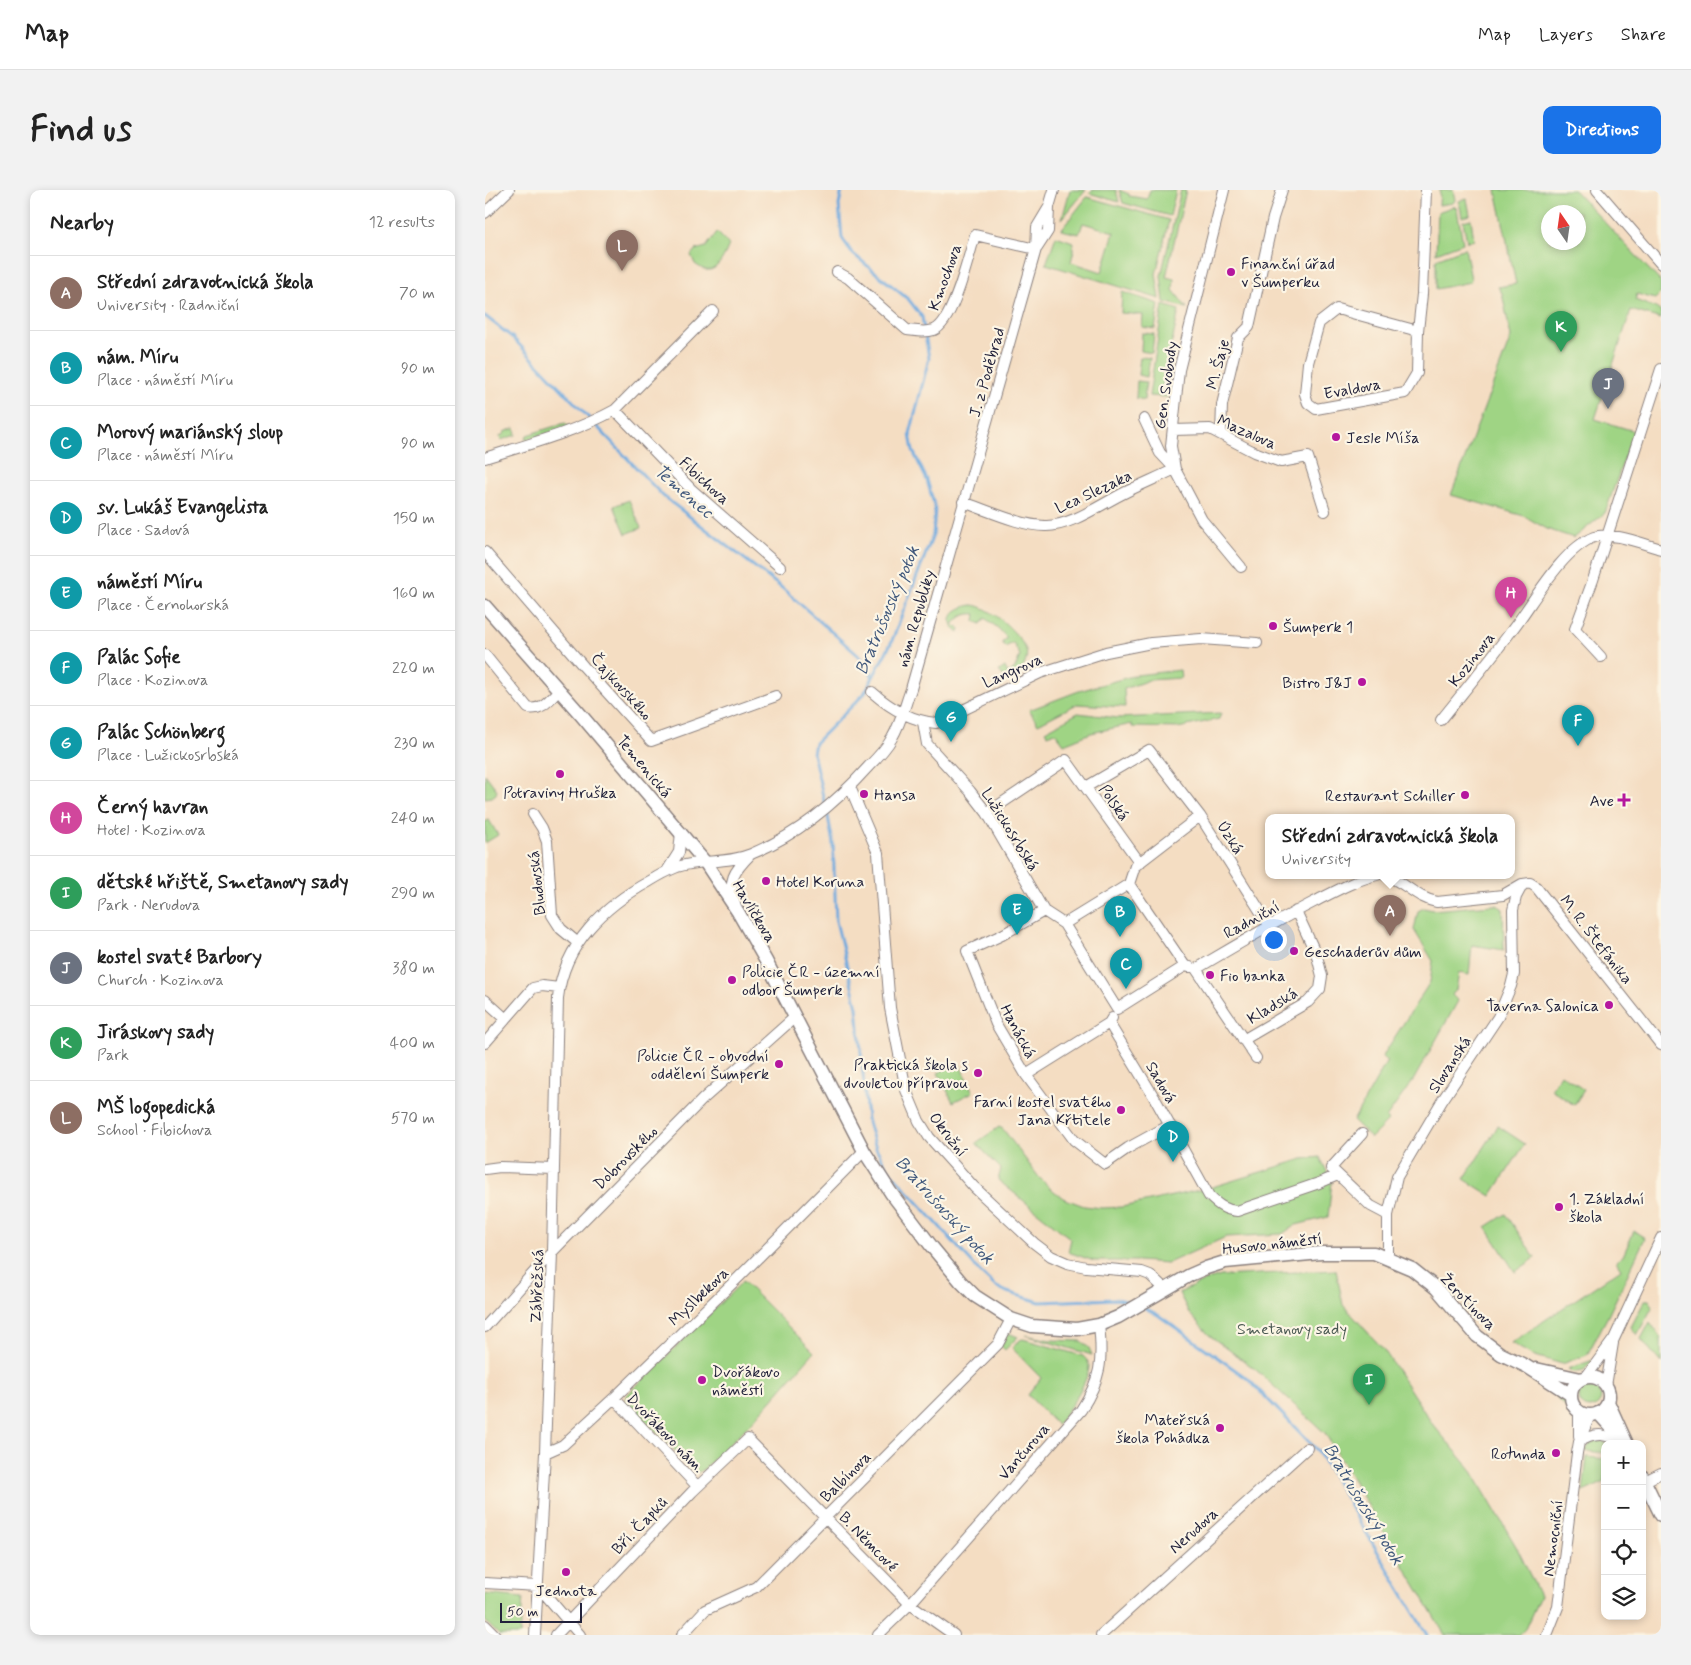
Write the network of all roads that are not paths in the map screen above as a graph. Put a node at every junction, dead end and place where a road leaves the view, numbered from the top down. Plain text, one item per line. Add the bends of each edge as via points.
1 (509, 190) edge
2 (1053, 190) edge
3 (1224, 190) edge
4 (1282, 190) edge
5 (1426, 190) edge
6 (1597, 190) edge
7 (485, 213) edge
8 (1036, 249) junction
9 (1661, 264) edge
10 (837, 272) dead end
11 (713, 311) dead end
12 (1418, 330) junction
13 (1661, 368) edge
14 (615, 410) junction
15 (1144, 419) dead end
16 (1173, 430) junction
17 (1221, 434) junction
18 (485, 458) edge
19 (1175, 469) junction
20 (963, 502) junction
21 (1325, 512) dead end
22 (1607, 535) junction
23 (1661, 549) edge
24 (485, 552) edge
25 (780, 567) dead end
26 (1241, 567) dead end
27 (485, 606) edge
28 (1257, 643) dead end
29 (485, 655) edge
30 (1601, 657) dead end
31 (559, 690) junction
32 (872, 692) dead end
33 (776, 696) dead end
34 (903, 713) junction
35 (1441, 720) dead end
36 (923, 722) junction
37 (850, 787) junction
38 (1087, 787) junction
39 (987, 813) junction
40 (533, 814) dead end
41 (1199, 816) junction
42 (681, 832) junction
43 (750, 854) junction
44 (705, 862) junction
45 (1139, 863) junction
46 (666, 872) junction
47 (1363, 879) edge
48 (1397, 879) edge
49 (1129, 884) junction
50 (1523, 884) junction
51 (1044, 911) junction
52 (1296, 911) junction
53 (738, 912) junction
54 (1064, 924) junction
55 (1269, 926) junction
56 (578, 943) junction
57 (1185, 966) junction
58 (1196, 969) junction
59 (559, 988) junction
60 (485, 1000) edge
61 (1117, 1009) junction
62 (795, 1017) junction
63 (505, 1019) junction
64 (1109, 1023) junction
65 (1243, 1040) junction
66 (485, 1043) edge
67 (1661, 1044) edge
68 (1255, 1058) dead end
69 (1026, 1075) junction
70 (1170, 1125) junction
71 (1362, 1134) dead end
72 (865, 1151) junction
73 (485, 1169) edge
74 (554, 1169) junction
75 (1338, 1174) junction
76 (1388, 1215) junction
77 (1661, 1238) edge
78 (552, 1252) junction
79 (1388, 1258) junction
80 (1165, 1288) junction
81 (1011, 1319) junction
82 (1099, 1325) junction
83 (485, 1327) edge
84 (1614, 1339) junction
85 (1526, 1366) junction
86 (1584, 1378) junction
87 (1606, 1386) junction
88 (1571, 1395) junction
89 (614, 1398) junction
90 (1608, 1402) junction
91 (1589, 1413) junction
92 (748, 1439) joint
93 (1618, 1440) edge
94 (1620, 1440) edge
95 (1623, 1440) edge
96 (1579, 1442) junction
97 (1307, 1448) dead end
98 (545, 1453) junction
99 (1661, 1473) edge
100 (1646, 1478) edge
101 (1646, 1483) edge
102 (697, 1486) junction
103 (1661, 1515) edge
104 (825, 1517) junction
105 (485, 1583) edge
106 (538, 1586) junction
107 (910, 1604) junction
108 (568, 1620) junction
109 (485, 1626) edge
110 (495, 1635) edge
111 (535, 1635) edge
112 (556, 1635) edge
113 (581, 1635) edge
114 (682, 1635) edge
115 (878, 1635) edge
116 (953, 1635) edge
117 (1101, 1635) edge
118 (1547, 1635) edge

1 - 7 street
2 - 8 street, J. z Poděbrad via 1049,207 1037,227
3 - 16 street, Gen. Svobody via 1179,370
4 - 17 street, M. Šaje via 1249,328 1238,338 1222,405
5 - 12 street, Evaldova via 1423,294
6 - 9 street
8 - 10 street, Kmochova via 975,235 945,321 933,330 919,332 907,330
8 - 20 street, J. z Poděbrad
11 - 14 street
12 - 12 street, Evaldova via 1417,373 1405,393 1316,409 1308,403 1305,394 1308,363 1319,323 1337,309
13 - 22 street
14 - 18 street via 592,422
14 - 25 street, Fibichova via 691,489
15 - 19 street via 1160,452
16 - 17 street, Mazalova via 1210,429
16 - 19 street, Gen. Svobody via 1171,446
17 - 21 street, Mazalova via 1281,462 1308,457
19 - 20 street, Lea Slezaka via 1055,526 1031,524
19 - 26 street, Gen. Svobody via 1202,520
20 - 34 street, nám. Republiky
22 - 23 street
22 - 30 street via 1575,629
22 - 35 street, Kozinova via 1595,537 1579,546 1564,560
24 - 33 street, Čajkovského via 651,740
27 - 31 street, Temenická
28 - 36 street, Langrova via 1201,639 1151,643 1106,652 1040,673 936,723
29 - 31 street via 528,708 540,707
31 - 42 street, Temenická
32 - 34 street
34 - 36 street
34 - 37 street via 887,747
36 - 39 street, Lužickosrbská via 927,744
37 - 43 street via 801,828
37 - 80 street, Okružní via 878,852 893,1028 906,1090 929,1137 974,1187 1051,1256 1086,1267 1143,1272
38 - 39 street, Polská via 1066,760
38 - 41 street, Úzká via 1149,750
38 - 45 street, Polská
39 - 51 street, Lužickosrbská
40 - 56 street, Bludovská via 547,841 552,914 561,929
41 - 45 street
41 - 55 street, Úzká
42 - 44 street, Temenická
42 - 46 street via 679,852
43 - 44 street
43 - 53 street via 737,868 731,882
44 - 46 street
44 - 53 street, Havlíčkova
45 - 49 street
46 - 56 street via 616,902
47 - 52 street, Radniční
48 - 50 street via 1426,900 1437,902 1503,895
49 - 54 street
49 - 57 street
50 - 67 street, M. R. Štefánika via 1536,887
50 - 76 street, Slovanská via 1513,910 1514,974 1511,986 1498,1016 1397,1177
51 - 54 street, Lužickosrbská
51 - 69 street, Hanácká via 967,951 996,1024
52 - 55 street, Radniční
52 - 65 street, Kladská via 1317,956 1322,976 1320,989 1308,1002
53 - 62 street, Havlíčkova
54 - 61 street
55 - 58 street, Radniční
56 - 59 street, Zábřežská
57 - 58 street
57 - 61 street
58 - 65 street
59 - 63 street via 533,988
59 - 74 street, Zábřežská
60 - 63 street
61 - 64 street
62 - 72 street, Havlíčkova
62 - 78 street, Dobrovského via 703,1099
63 - 66 street
64 - 69 street
64 - 70 street, Sadová
65 - 68 street
69 - 70 street, Hanácká via 1074,1140 1105,1164
70 - 75 street, Sadová via 1209,1196 1227,1210 1237,1211
71 - 75 street via 1331,1168
72 - 81 street, Havlíčkova via 891,1193 961,1282 975,1296
72 - 89 street, Myslbekova
73 - 74 street
74 - 78 street, Zábřežská
75 - 76 street via 1371,1206
76 - 79 street, Slovanská
77 - 84 street
78 - 83 street, Dobrovského
78 - 98 street, Zábřežská
79 - 80 street, Husovo náměstí via 1374,1253 1341,1252 1225,1262
79 - 85 street, Žerotínova via 1412,1269 1436,1288 1477,1336 1501,1354
80 - 82 street via 1133,1309
81 - 82 street, Havlíčkova via 1032,1326 1055,1328
81 - 104 street, Balbínova via 998,1344
82 - 107 street, Vančurova via 1101,1358 1098,1374 1081,1410
84 - 86 street
84 - 87 street
85 - 86 street, Žerotínova
85 - 88 street, Žerotínova
86 - 87 street, Žerotínova via 1598,1379
86 - 88 street
87 - 90 street
88 - 91 street, Žerotínova via 1572,1401
89 - 98 street, Myslbekova via 563,1445
89 - 102 street, Dvořákovo nám.
90 - 91 street via 1605,1407
90 - 95 street
91 - 94 street, Žerotínova
91 - 96 street, Nemocniční
92 - 102 street, Bří. Čapků
92 - 104 street, B. Němcové
93 - 96 street via 1599,1434
96 - 118 street, Nemocniční via 1558,1607
97 - 117 street, Nerudova
98 - 106 street, Zábřežská
99 - 100 street
101 - 103 street
102 - 108 street, Bří. Čapků
104 - 107 street, B. Němcové
104 - 114 street, Balbínova via 755,1587 705,1610
105 - 106 street
106 - 108 street
106 - 111 street, Zábřežská
107 - 115 street, Vančurova
107 - 116 street, B. Němcové
108 - 112 street, Bří. Čapků
108 - 113 street
109 - 110 street

